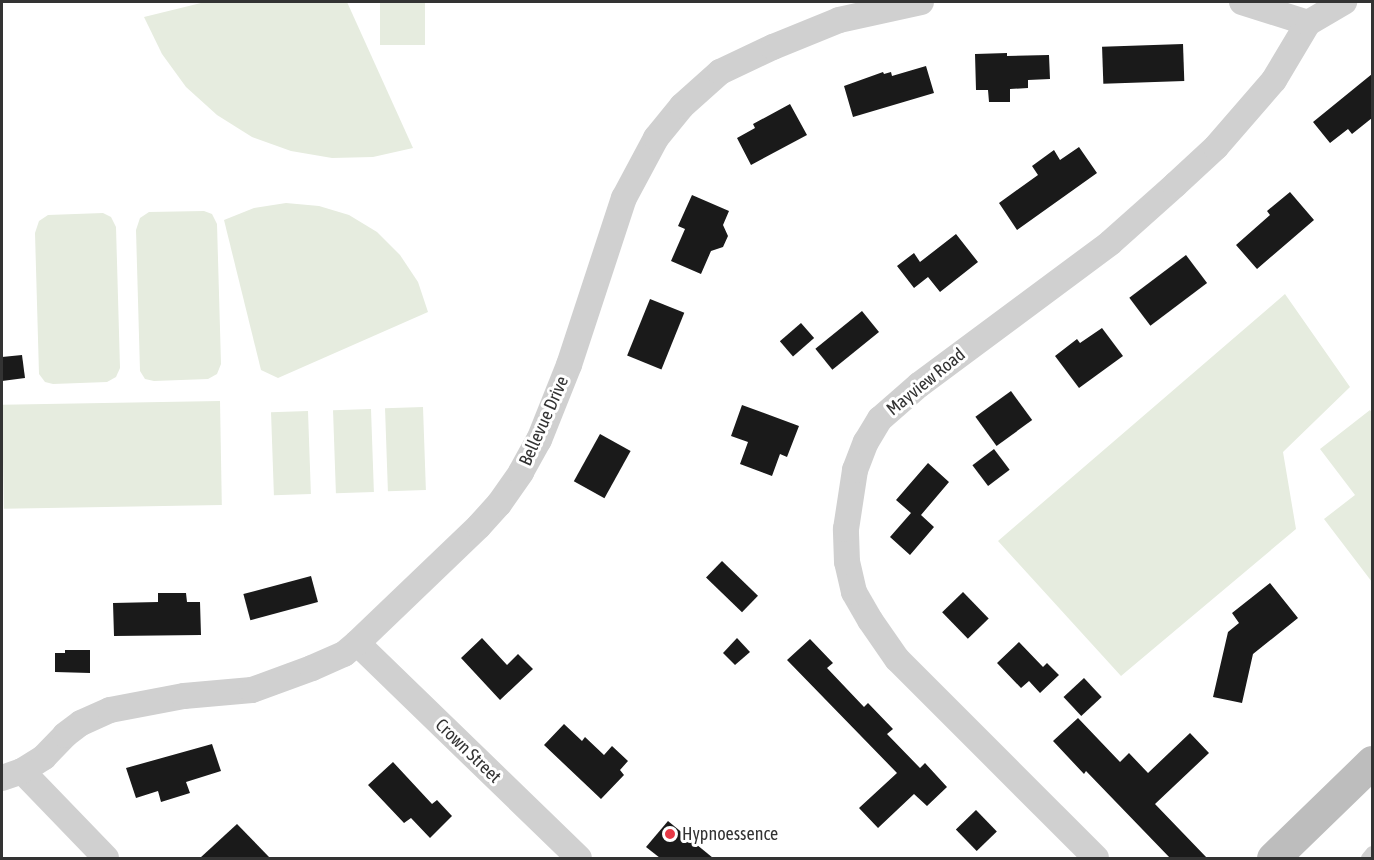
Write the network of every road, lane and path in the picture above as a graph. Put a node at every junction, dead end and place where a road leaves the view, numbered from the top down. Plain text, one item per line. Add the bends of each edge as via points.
1 (921, 2) edge
2 (1242, 2) edge
3 (1344, 2) edge
4 (1308, 23) junction
5 (357, 643) junction
6 (1372, 762) edge
7 (12, 775) edge
8 (1372, 852) edge
9 (106, 858) edge
10 (579, 858) edge
11 (1096, 858) edge
12 (1273, 858) edge
13 (1367, 858) edge

1 - 5 street, Bellevue Drive via 839,20 773,47 720,72 682,106 656,138 624,198 569,365 539,440 521,472 479,526
2 - 4 street
3 - 4 street
4 - 11 street, Mayview Road via 1274,80 1216,147 1110,243 919,385 880,419 855,470 846,529 847,562 854,592 870,620 897,659
5 - 7 street, Bellevue Drive via 344,654 252,690 184,696 110,710 81,723 44,757
5 - 10 street, Crown Street
6 - 12 main road
7 - 9 street
8 - 13 lane

